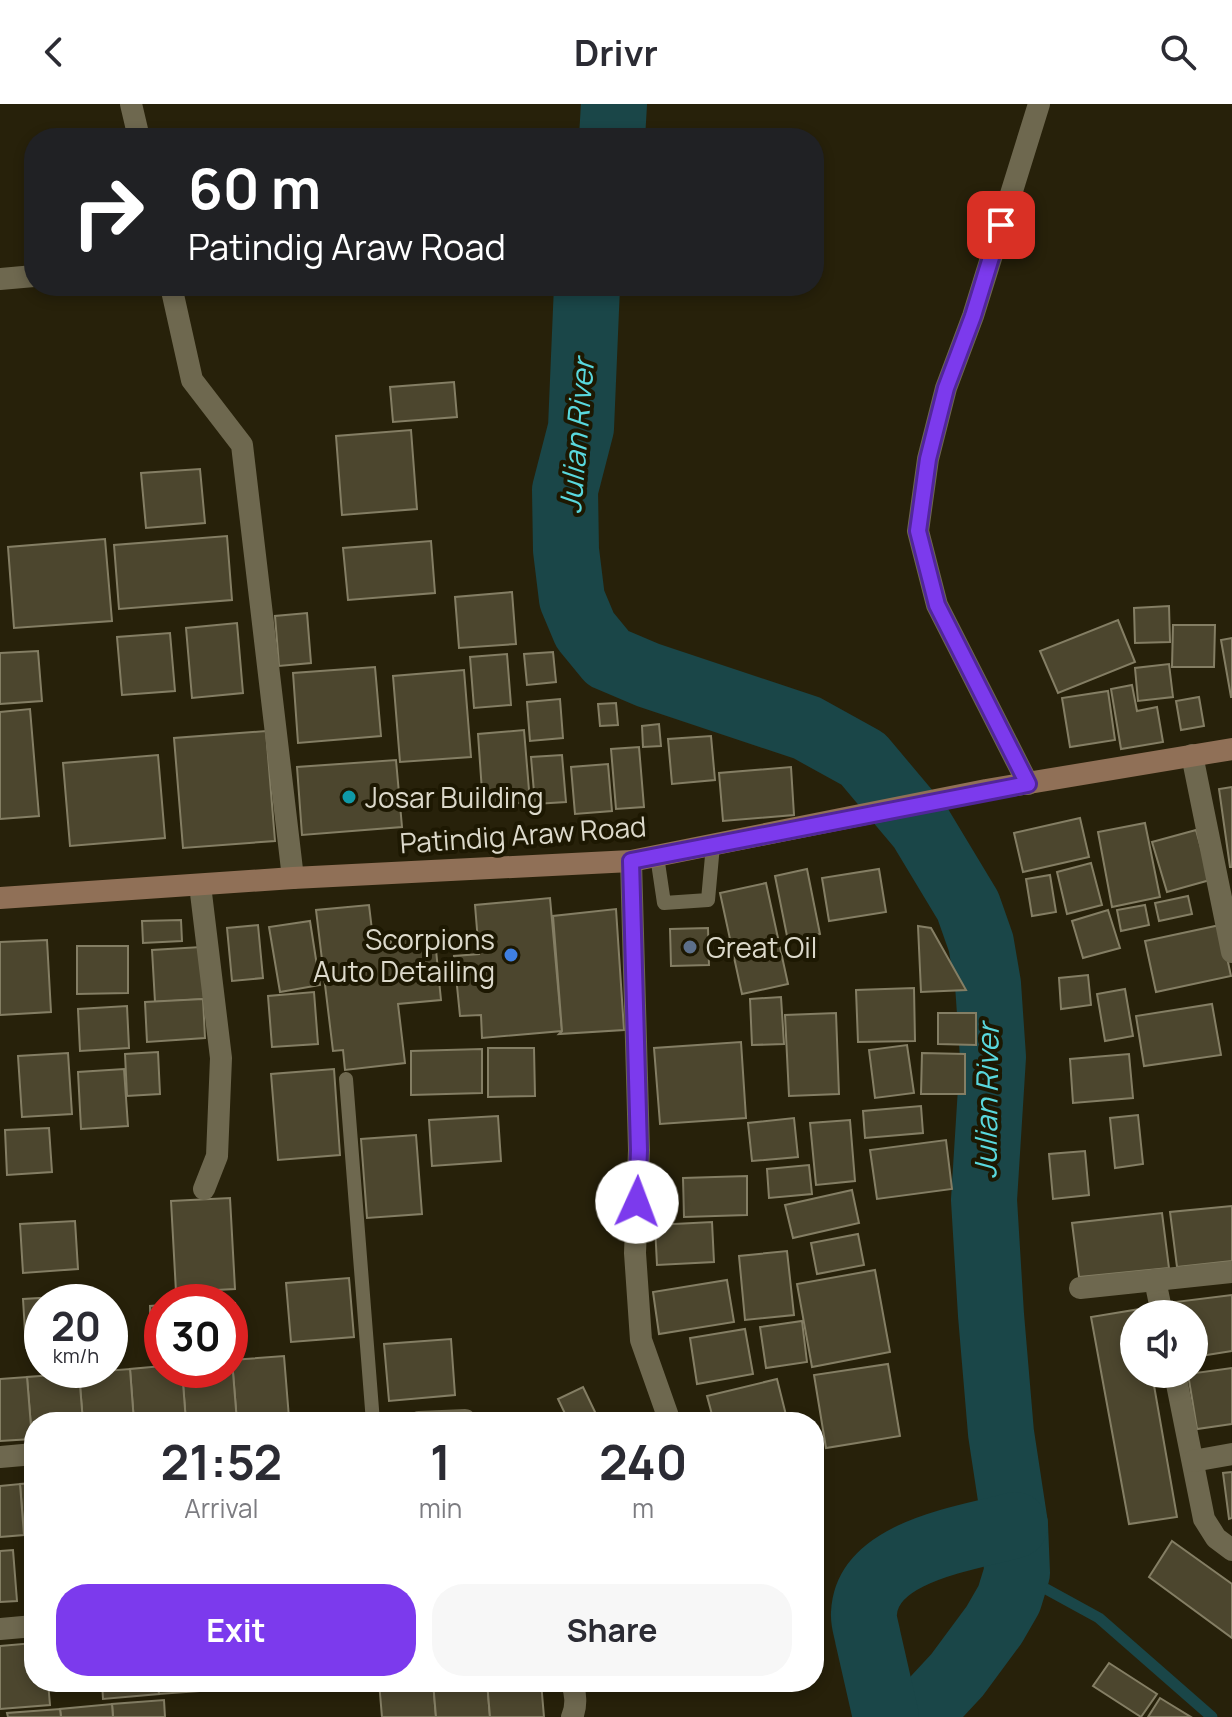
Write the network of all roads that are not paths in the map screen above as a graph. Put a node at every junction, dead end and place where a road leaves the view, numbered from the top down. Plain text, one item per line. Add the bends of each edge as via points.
1 (131, 104) edge
2 (1039, 104) edge
3 (137, 128) edge
4 (24, 277) edge
5 (0, 279) edge
6 (173, 296) edge
7 (1232, 749) edge
8 (1192, 755) junction
9 (1028, 784) junction
10 (713, 845) junction
11 (657, 856) junction
12 (631, 861) junction
13 (293, 878) junction
14 (200, 885) junction
15 (0, 898) edge
16 (1232, 952) edge
17 (346, 1079) dead end
18 (204, 1189) dead end
19 (1232, 1272) edge
20 (1155, 1280) junction
21 (1080, 1288) dead end
22 (1159, 1300) edge
23 (1178, 1388) edge
24 (372, 1412) edge
25 (666, 1412) edge
26 (1232, 1454) edge
27 (24, 1455) edge
28 (0, 1457) edge
29 (1193, 1461) junction
30 (1232, 1550) edge
31 (24, 1627) edge
32 (0, 1629) edge
33 (575, 1692) edge
34 (572, 1717) edge

1 - 3 street
2 - 9 street via 946,388 928,459 918,531 937,605
4 - 5 street
6 - 13 street via 192,380 242,445
7 - 8 main road, Patindig Araw Road
8 - 9 main road, Patindig Araw Road
8 - 16 street
9 - 10 main road, Patindig Araw Road
10 - 11 main road, Patindig Araw Road
10 - 11 lane via 708,900 664,903
11 - 12 main road, Patindig Araw Road
12 - 13 main road, Patindig Araw Road
12 - 25 street via 639,1150 635,1253 641,1340
13 - 14 main road, Patindig Araw Road
14 - 15 main road, Patindig Araw Road
14 - 18 street via 221,1058 217,1156
17 - 24 lane
19 - 20 street
20 - 21 street
20 - 22 street
23 - 29 street
26 - 29 street
27 - 28 street
29 - 30 street via 1204,1519
31 - 32 street
33 - 34 street

